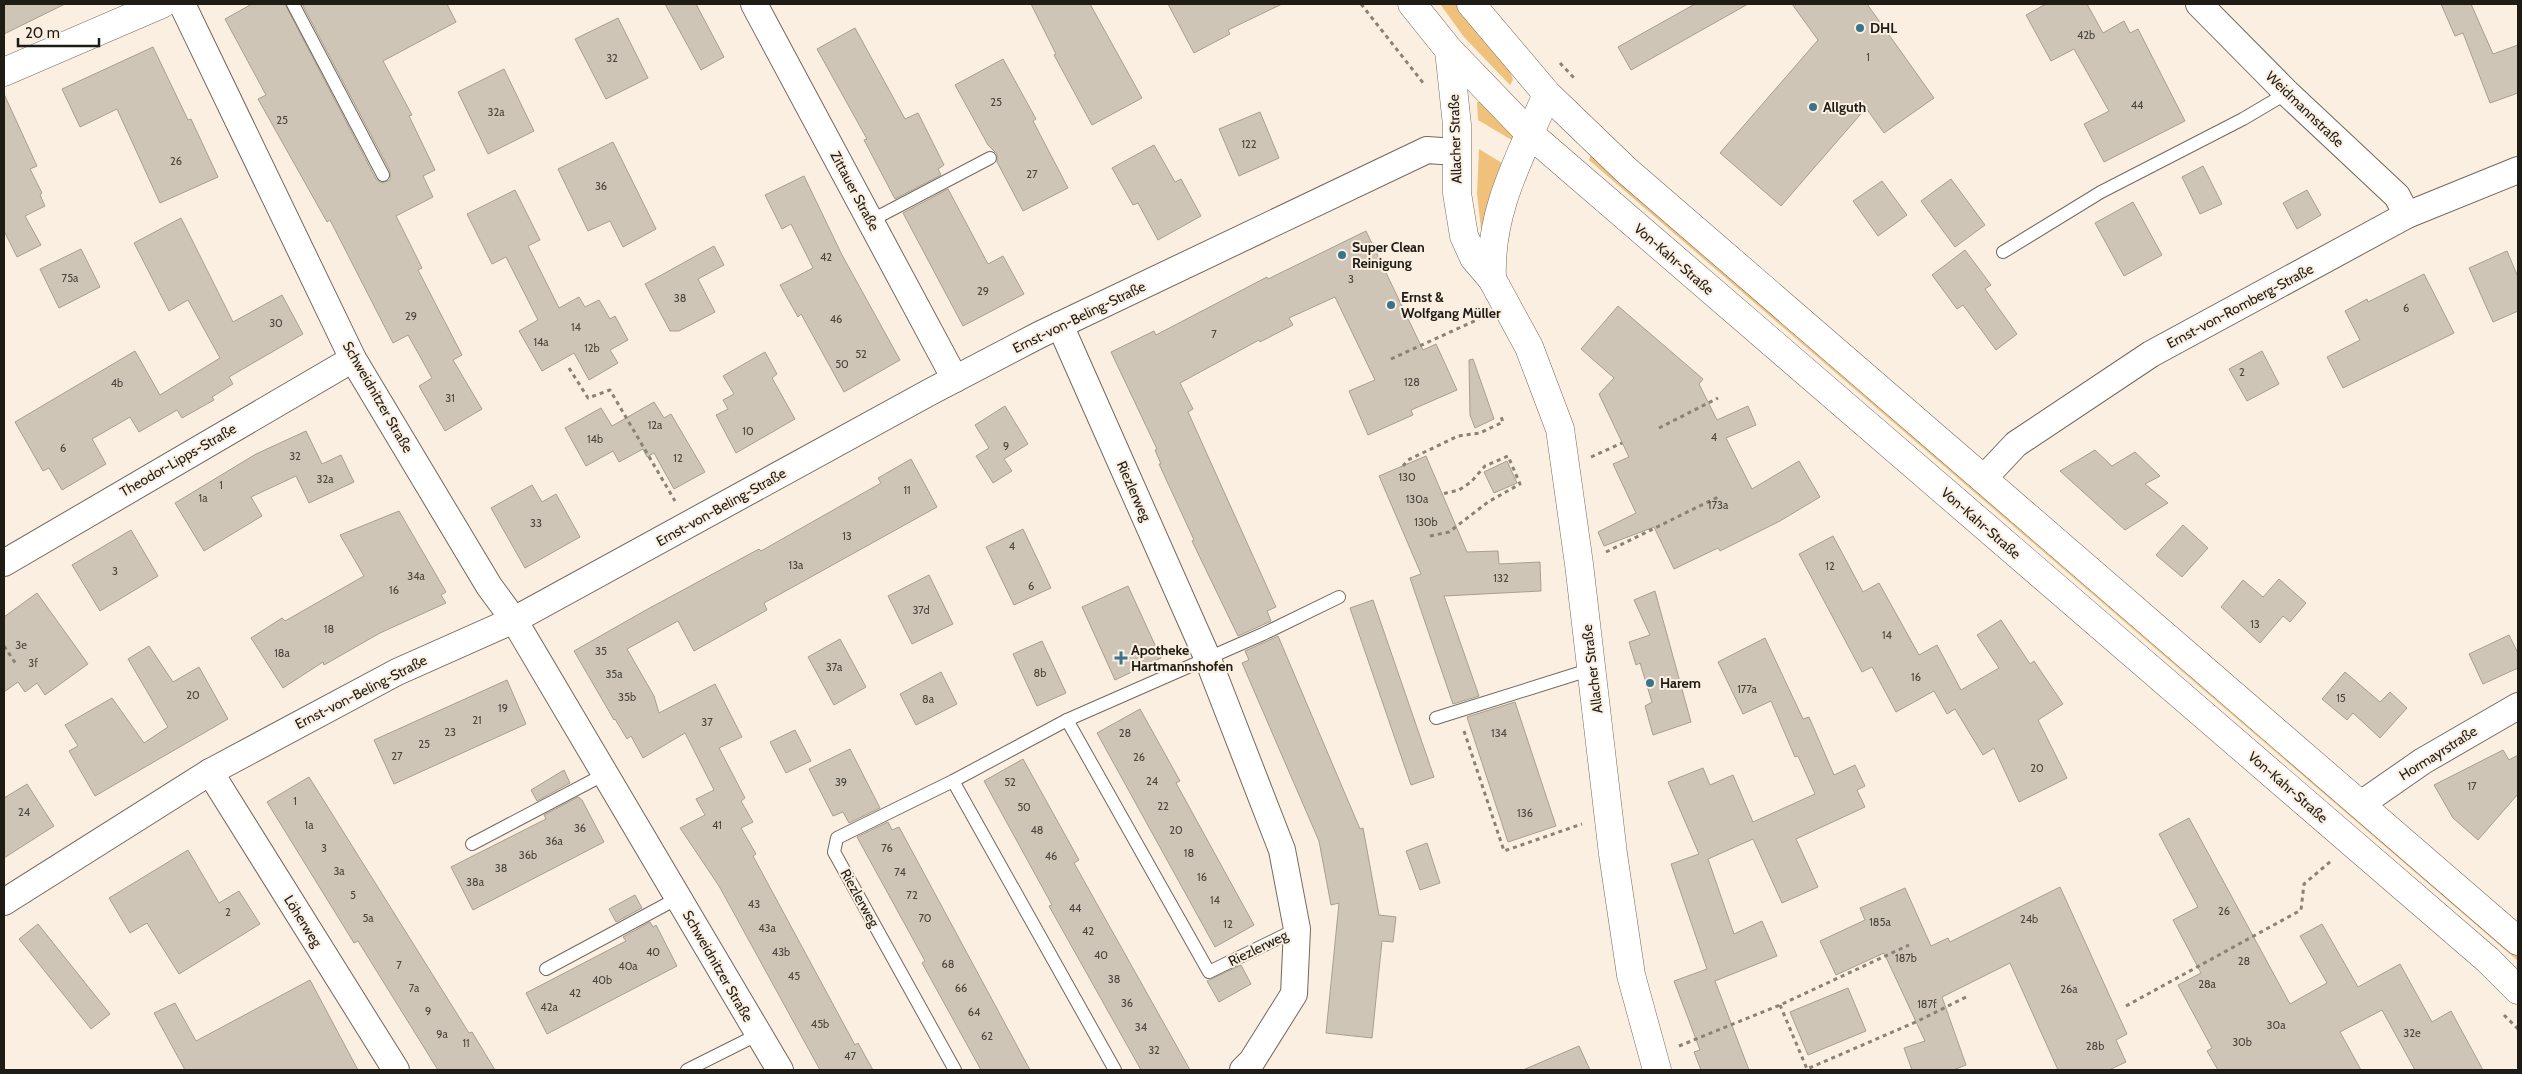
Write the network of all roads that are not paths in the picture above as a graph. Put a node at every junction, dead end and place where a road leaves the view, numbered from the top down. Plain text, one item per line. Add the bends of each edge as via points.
1 (162, 4) edge
2 (182, 4) edge
3 (293, 4) edge
4 (754, 4) edge
5 (1412, 4) edge
6 (1471, 4) edge
7 (2198, 4) edge
8 (1449, 50) junction
9 (4, 72) edge
10 (1547, 94) junction
11 (2287, 94) junction
12 (1530, 134) junction
13 (1456, 152) junction
14 (990, 158) dead end
15 (2518, 170) edge
16 (383, 175) dead end
17 (2407, 216) junction
18 (870, 221) junction
19 (2003, 252) dead end
20 (1492, 279) junction
21 (1060, 325) junction
22 (354, 358) junction
23 (955, 379) junction
24 (1984, 478) junction
25 (4, 563) edge
26 (1339, 597) dead end
27 (514, 620) junction
28 (1207, 657) junction
29 (1592, 669) junction
30 (2518, 706) edge
31 (1436, 718) dead end
32 (1067, 720) junction
33 (210, 772) junction
34 (605, 774) junction
35 (953, 781) junction
36 (2361, 804) junction
37 (472, 844) dead end
38 (678, 898) junction
39 (4, 902) edge
40 (1297, 929) junction
41 (2518, 941) edge
42 (546, 969) dead end
43 (2518, 990) edge
44 (759, 1034) junction
45 (1655, 1063) edge
46 (396, 1070) edge
47 (687, 1070) edge
48 (780, 1070) edge
49 (955, 1070) edge
50 (1115, 1070) edge
51 (1243, 1070) edge

1 - 9 main road
2 - 22 street, Schweidnitzer Straße
3 - 16 lane
4 - 18 street, Zittauer Straße
5 - 8 main road
6 - 10 main road
7 - 11 street, Weidmannstraße
8 - 12 main road, Von-Kahr-Straße
8 - 13 main road, Allacher Straße via 1457,125
10 - 12 main road, Allacher Straße
10 - 24 main road via 1626,170
11 - 17 street, Weidmannstraße via 2397,196
11 - 19 lane via 2101,192
12 - 20 main road, Allacher Straße via 1499,208 1491,253
12 - 43 main road, Von-Kahr-Straße via 2350,840
13 - 20 main road, Allacher Straße via 1457,193 1464,236 1474,258
13 - 21 street, Ernst-von-Beling-Straße via 1427,150
14 - 18 lane
15 - 17 street, Ernst-von-Romberg-Straße
17 - 24 street, Ernst-von-Romberg-Straße via 2151,354 2016,444
18 - 23 street, Zittauer Straße
20 - 29 main road, Allacher Straße via 1530,347 1560,429
21 - 23 street, Ernst-von-Beling-Straße
21 - 28 street, Riezlerweg
22 - 25 street, Theodor-Lipps-Straße
22 - 27 street, Schweidnitzer Straße via 489,586
23 - 27 street, Ernst-von-Beling-Straße
24 - 36 main road
26 - 28 lane
27 - 33 street, Ernst-von-Beling-Straße via 397,672
27 - 34 street, Schweidnitzer Straße
28 - 32 lane, Riezlerweg
28 - 40 street, Riezlerweg via 1282,850
29 - 31 lane
29 - 45 main road, Allacher Straße via 1608,820 1631,975
30 - 36 street, Hormayrstraße via 2423,761
32 - 35 lane, Riezlerweg
32 - 40 lane, Riezlerweg via 1209,972
33 - 39 street, Ernst-von-Beling-Straße
33 - 46 street, Löherweg
34 - 37 lane
34 - 38 street, Schweidnitzer Straße
35 - 49 lane, Riezlerweg via 837,838 834,852
35 - 50 lane
36 - 41 main road
38 - 42 lane, Schweidnitzer Straße
38 - 44 street, Schweidnitzer Straße
40 - 51 street, Riezlerweg via 1294,994
44 - 47 lane, Schweidnitzer Straße
44 - 48 street, Schweidnitzer Straße

